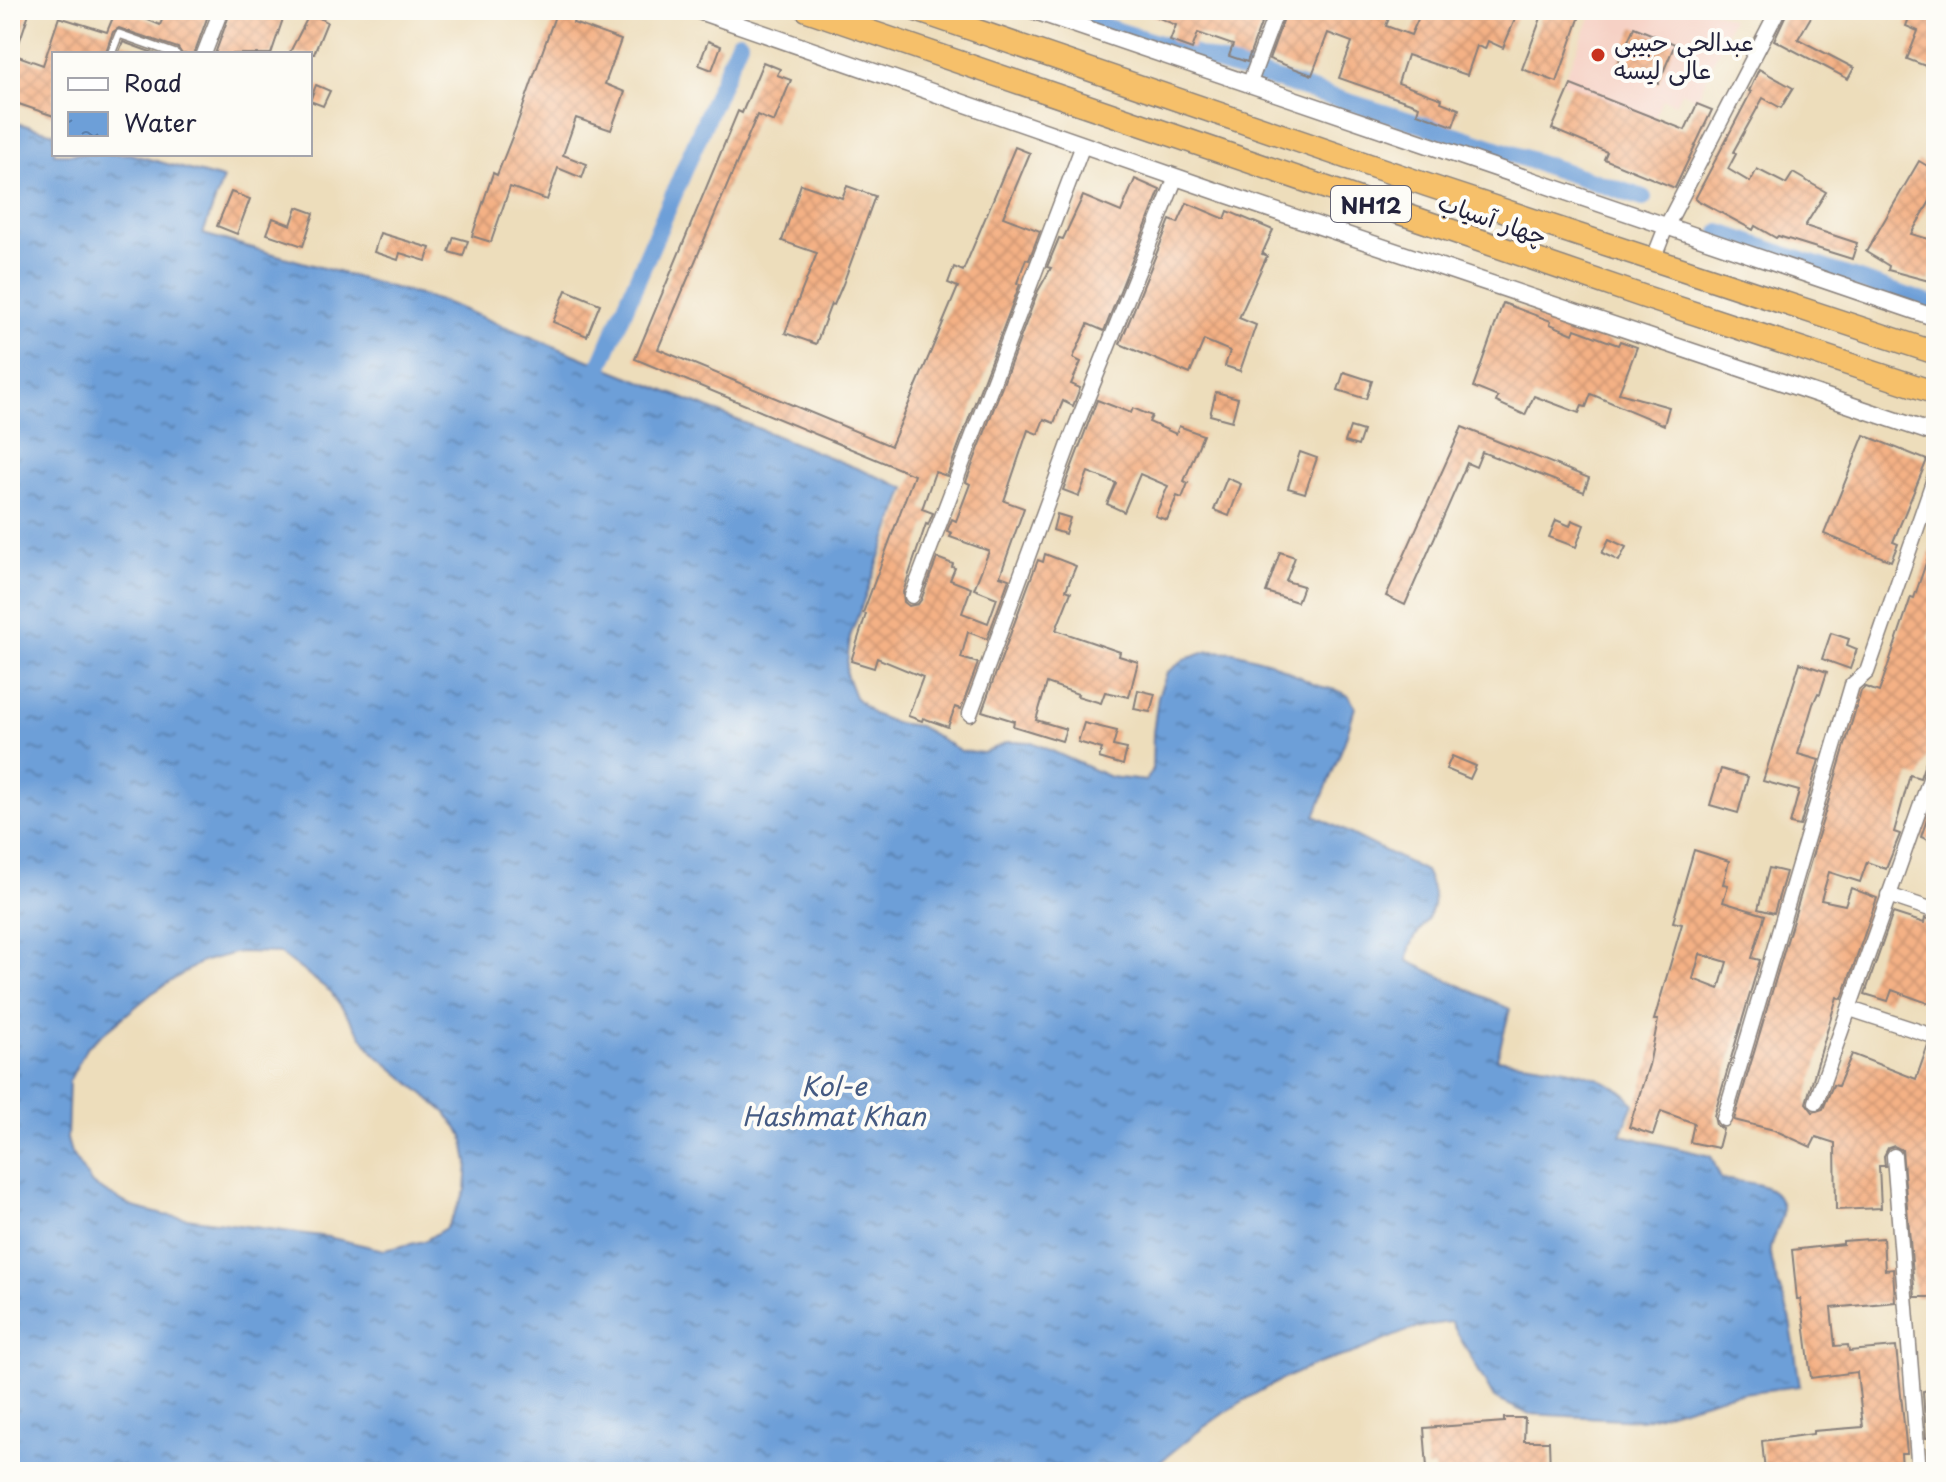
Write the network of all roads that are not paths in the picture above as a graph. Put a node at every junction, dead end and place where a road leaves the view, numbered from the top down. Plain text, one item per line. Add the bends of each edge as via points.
1 (221, 10) edge
2 (696, 10) edge
3 (807, 10) edge
4 (916, 10) edge
5 (1032, 10) edge
6 (1277, 10) edge
7 (1778, 10) edge
8 (112, 52) edge
9 (170, 52) edge
10 (205, 52) edge
11 (1252, 76) junction
12 (1083, 145) junction
13 (1176, 177) junction
14 (1666, 227) junction
15 (1653, 260) junction
16 (1936, 318) edge
17 (1936, 353) edge
18 (1936, 393) edge
19 (1936, 434) edge
20 (1936, 473) edge
21 (912, 596) dead end
22 (970, 714) dead end
23 (1936, 762) edge
24 (1888, 895) junction
25 (1936, 911) edge
26 (1850, 1009) junction
27 (1936, 1037) edge
28 (1816, 1102) dead end
29 (1724, 1119) dead end
30 (1894, 1156) dead end
31 (1919, 1472) edge

1 - 10 street
2 - 12 street
3 - 18 highway, چهار آسیاب / NH12
4 - 15 highway, چهار آسیاب / NH12
5 - 11 street
6 - 11 street
7 - 14 street
8 - 9 lane via 119,34
11 - 14 street
12 - 13 street
12 - 21 street
13 - 19 street
13 - 22 street via 1072,436
14 - 15 street
14 - 16 street
15 - 17 highway, چهار آسیاب / NH12
20 - 29 street via 1867,672 1852,685
23 - 24 street
24 - 25 street
24 - 26 street
26 - 27 street
26 - 28 street
30 - 31 street

